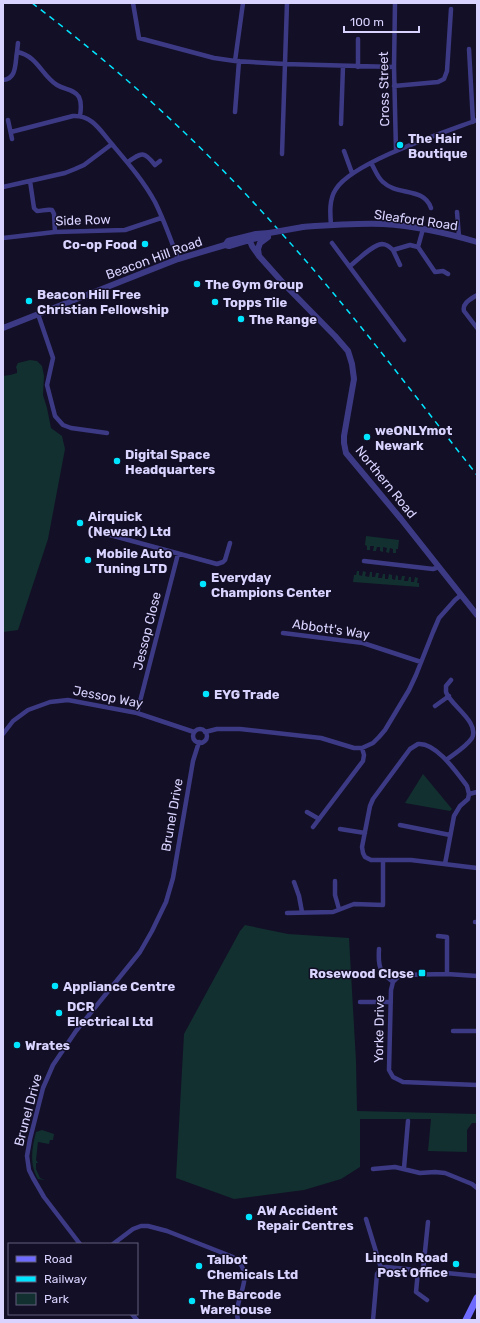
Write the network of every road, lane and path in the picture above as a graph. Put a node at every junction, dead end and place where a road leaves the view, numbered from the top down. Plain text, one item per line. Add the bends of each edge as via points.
1 (133, 3) edge
2 (243, 3) edge
3 (287, 3) edge
4 (395, 3) edge
5 (451, 9) dead end
6 (358, 39) dead end
7 (18, 43) dead end
8 (469, 49) dead end
9 (17, 52) junction
10 (237, 61) junction
11 (285, 64) junction
12 (343, 66) junction
13 (358, 67) junction
14 (394, 67) junction
15 (3, 80) edge
16 (394, 86) junction
17 (235, 112) dead end
18 (80, 116) junction
19 (8, 120) dead end
20 (475, 121) edge
21 (341, 124) dead end
22 (11, 132) junction
23 (12, 139) dead end
24 (112, 144) junction
25 (344, 151) dead end
26 (396, 151) junction
27 (282, 154) dead end
28 (160, 161) dead end
29 (128, 162) junction
30 (371, 163) junction
31 (352, 173) junction
32 (30, 181) junction
33 (3, 187) edge
34 (431, 208) dead end
35 (457, 212) dead end
36 (161, 218) junction
37 (331, 225) junction
38 (423, 229) junction
39 (56, 232) junction
40 (269, 235) junction
41 (459, 237) junction
42 (3, 238) edge
43 (249, 238) junction
44 (477, 242) edge
45 (332, 243) dead end
46 (418, 247) junction
47 (393, 250) junction
48 (259, 256) junction
49 (178, 259) junction
50 (400, 265) dead end
51 (350, 266) junction
52 (448, 274) dead end
53 (477, 295) edge
54 (38, 314) junction
55 (3, 328) edge
56 (477, 328) edge
57 (404, 340) dead end
58 (107, 433) dead end
59 (110, 535) dead end
60 (230, 543) dead end
61 (178, 554) junction
62 (364, 561) dead end
63 (439, 567) junction
64 (461, 595) junction
65 (477, 615) edge
66 (283, 633) dead end
67 (422, 662) junction
68 (451, 680) dead end
69 (449, 696) junction
70 (435, 706) dead end
71 (137, 713) junction
72 (194, 732) junction
73 (205, 732) junction
74 (3, 734) edge
75 (199, 742) junction
76 (362, 748) junction
77 (446, 760) junction
78 (477, 792) edge
79 (469, 794) junction
80 (308, 812) dead end
81 (319, 819) junction
82 (400, 825) dead end
83 (313, 827) dead end
84 (340, 828) dead end
85 (365, 833) junction
86 (450, 835) junction
87 (383, 860) junction
88 (445, 864) junction
89 (477, 868) edge
90 (334, 881) dead end
91 (294, 882) dead end
92 (339, 909) junction
93 (302, 912) junction
94 (287, 913) dead end
95 (438, 936) dead end
96 (379, 949) dead end
97 (446, 974) junction
98 (477, 976) edge
99 (393, 982) junction
100 (360, 1002) dead end
101 (391, 1002) junction
102 (453, 1030) dead end
103 (477, 1032) edge
104 (477, 1085) edge
105 (408, 1121) dead end
106 (404, 1168) junction
107 (372, 1169) dead end
108 (477, 1188) edge
109 (366, 1219) dead end
110 (428, 1222) dead end
111 (79, 1243) edge
112 (114, 1243) edge
113 (381, 1268) junction
114 (421, 1271) junction
115 (477, 1276) edge
116 (477, 1298) edge
117 (427, 1300) dead end
118 (238, 1320) edge
119 (373, 1320) edge
120 (466, 1320) edge

1 - 10 street via 140,38 214,58
2 - 10 street
3 - 11 street
4 - 14 street, Cross Street
5 - 16 street via 447,71 444,79 438,82
6 - 13 street
7 - 9 street
8 - 20 street
9 - 15 street via 14,73 8,80
9 - 18 street via 30,57 58,86 76,93 80,99
10 - 11 street
10 - 17 street
11 - 12 street
11 - 27 street
12 - 13 street
12 - 21 street
13 - 14 street
14 - 16 street, Cross Street
16 - 26 street, Cross Street
18 - 22 street via 66,117
18 - 24 street via 95,123
19 - 22 street
20 - 26 street
22 - 23 street
24 - 29 street
24 - 32 street via 84,165 65,173
25 - 31 street
26 - 30 street
28 - 29 street via 155,165 148,156 138,154
29 - 36 street via 155,203
30 - 31 street
30 - 34 street via 384,183 424,197
31 - 37 street via 335,190 331,203
32 - 33 street
32 - 39 street via 34,208 37,211 52,210
35 - 41 street
36 - 39 street, Side Row via 126,230
36 - 49 street
37 - 38 street, Sleaford Road via 384,224
37 - 40 street, Sleaford Road, bridge via 287,229
38 - 41 street, Sleaford Road
38 - 46 street
39 - 42 street, Side Row
40 - 43 street
40 - 48 street via 260,243
41 - 44 street, Sleaford Road
43 - 48 street, Northern Road
43 - 49 street, Beacon Hill Road
45 - 51 street
46 - 47 street via 410,245
46 - 52 street via 435,272 443,271
47 - 50 street
47 - 51 street via 382,244 372,248
48 - 63 street, Northern Road via 348,351 354,379 344,436 345,449
49 - 54 street, Beacon Hill Road
51 - 57 street
53 - 56 street via 463,308
54 - 55 street, Beacon Hill Road
54 - 58 street via 52,358 47,385 55,416 63,425 71,428
59 - 61 street
60 - 61 street via 225,560 220,564
61 - 71 street, Jessop Close
62 - 63 street via 433,569
63 - 64 street, Northern Road
64 - 65 street, Northern Road
64 - 67 street via 439,618
66 - 67 street, Abbott's Way via 363,643
67 - 76 street via 404,699 379,738
68 - 69 street via 446,686
69 - 70 street
69 - 77 street via 471,723 474,732 472,738
71 - 72 street, Jessop Way
71 - 74 street, Jessop Way via 76,701 50,702 28,710 13,721
72 - 73 street via 200,729
72 - 75 street via 193,737
73 - 75 street via 205,740
73 - 76 street via 240,729 322,738
75 - 111 street, Brunel Drive via 193,761 166,902 140,952 76,1031 53,1066 43,1088 30,1139 27,1156 32,1178
76 - 81 street via 363,761
77 - 79 street via 468,786
77 - 85 street via 427,745 418,744 412,747 373,799
78 - 79 street
79 - 86 street via 454,816
80 - 81 street
81 - 83 street
82 - 86 street
84 - 85 street
85 - 87 street via 362,847 364,857
86 - 88 street
87 - 88 street
87 - 92 street via 383,905 354,904
88 - 89 street
90 - 92 street
91 - 93 street
92 - 93 street via 332,912
93 - 94 street
95 - 97 street via 447,937
96 - 99 street via 380,969 384,976
97 - 98 street, Yorke Drive
97 - 99 street, Yorke Drive via 400,975
99 - 101 street, Yorke Drive
100 - 101 street
101 - 104 street, Yorke Drive via 389,1070 393,1077 402,1082
102 - 103 street
105 - 106 street
106 - 107 street via 395,1166
106 - 108 street via 420,1173 445,1173
109 - 113 street
110 - 114 street
112 - 118 street via 133,1229 148,1226 233,1257 240,1264 245,1277 236,1308
113 - 114 street via 386,1266
113 - 119 street via 377,1274
114 - 115 street
114 - 117 street via 416,1292
116 - 120 main road

